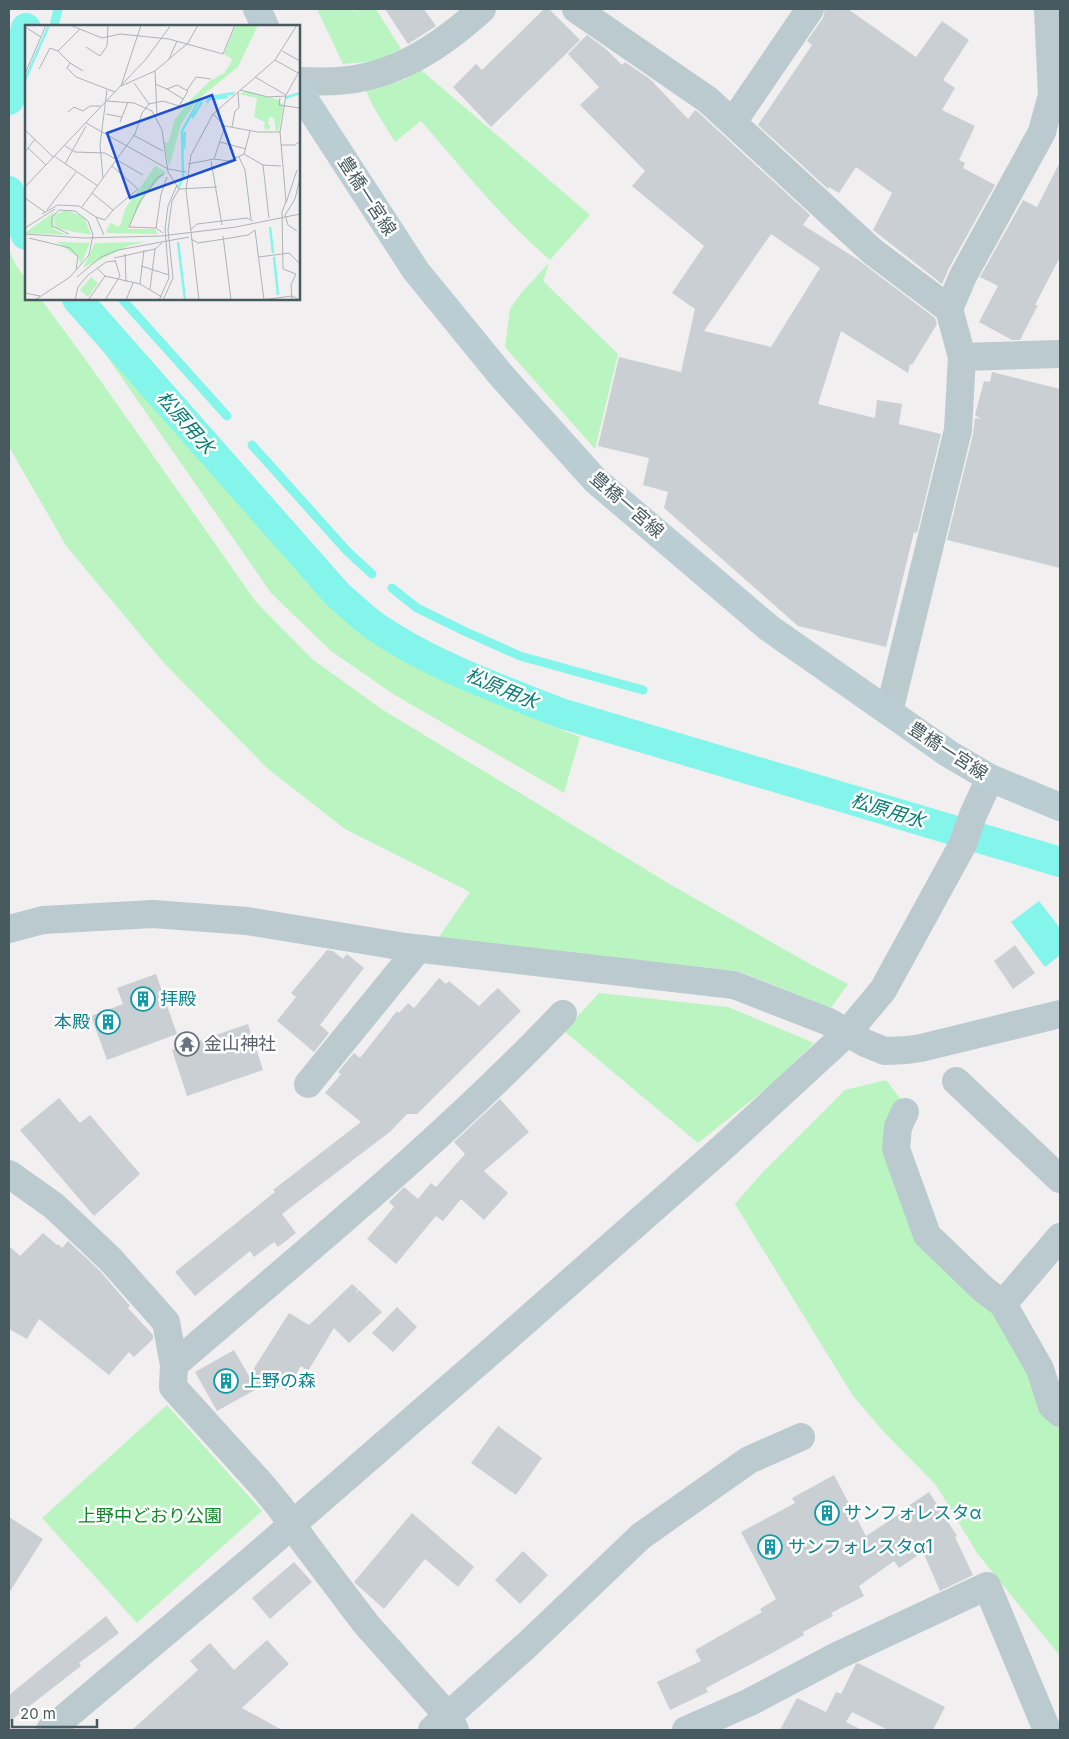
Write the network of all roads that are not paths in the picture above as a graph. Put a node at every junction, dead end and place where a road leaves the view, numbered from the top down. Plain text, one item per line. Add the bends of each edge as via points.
1 (257, 9) edge
2 (482, 9) edge
3 (576, 9) edge
4 (810, 9) edge
5 (1048, 9) edge
6 (265, 25) edge
7 (300, 81) edge
8 (300, 93) edge
9 (732, 122) junction
10 (949, 309) junction
11 (1060, 354) edge
12 (962, 357) junction
13 (889, 712) junction
14 (990, 778) junction
15 (1060, 807) edge
16 (9, 911) edge
17 (43, 920) junction
18 (9, 929) edge
19 (418, 948) junction
20 (563, 1014) dead end
21 (1060, 1014) edge
22 (847, 1033) junction
23 (956, 1081) dead end
24 (308, 1084) dead end
25 (905, 1112) dead end
26 (9, 1174) edge
27 (1060, 1179) edge
28 (1060, 1237) edge
29 (1004, 1304) junction
30 (174, 1365) junction
31 (1060, 1413) edge
32 (801, 1436) dead end
33 (292, 1524) junction
34 (445, 1726) edge
35 (50, 1730) edge
36 (686, 1730) edge
37 (1047, 1730) edge

1 - 6 main road
2 - 7 street via 414,60 384,73 338,81
3 - 9 street via 708,100
4 - 9 street
5 - 10 street via 1052,95 1042,132 963,276
8 - 13 main road, 豊橋一宮線 via 416,271 500,374 596,480 769,628
9 - 10 street via 872,251
10 - 12 street
11 - 12 street
12 - 13 street via 958,430
13 - 14 main road, 豊橋一宮線
14 - 15 main road, 豊橋一宮線
14 - 22 street via 963,844 883,990
16 - 17 street
17 - 18 street
17 - 19 street via 153,914 247,921
19 - 22 street via 734,985 828,1022
19 - 24 street
20 - 30 street via 437,1136
21 - 22 street via 907,1050 885,1050
22 - 33 street via 721,1150
23 - 27 street
25 - 29 street via 898,1127 896,1149 927,1235 983,1289
26 - 30 street via 54,1206 112,1260 166,1322
28 - 29 street
29 - 31 street via 1040,1369 1052,1406
30 - 33 street via 173,1387 261,1484
32 - 34 street via 749,1460 641,1536
33 - 34 street
33 - 35 street
36 - 37 street via 986,1586

